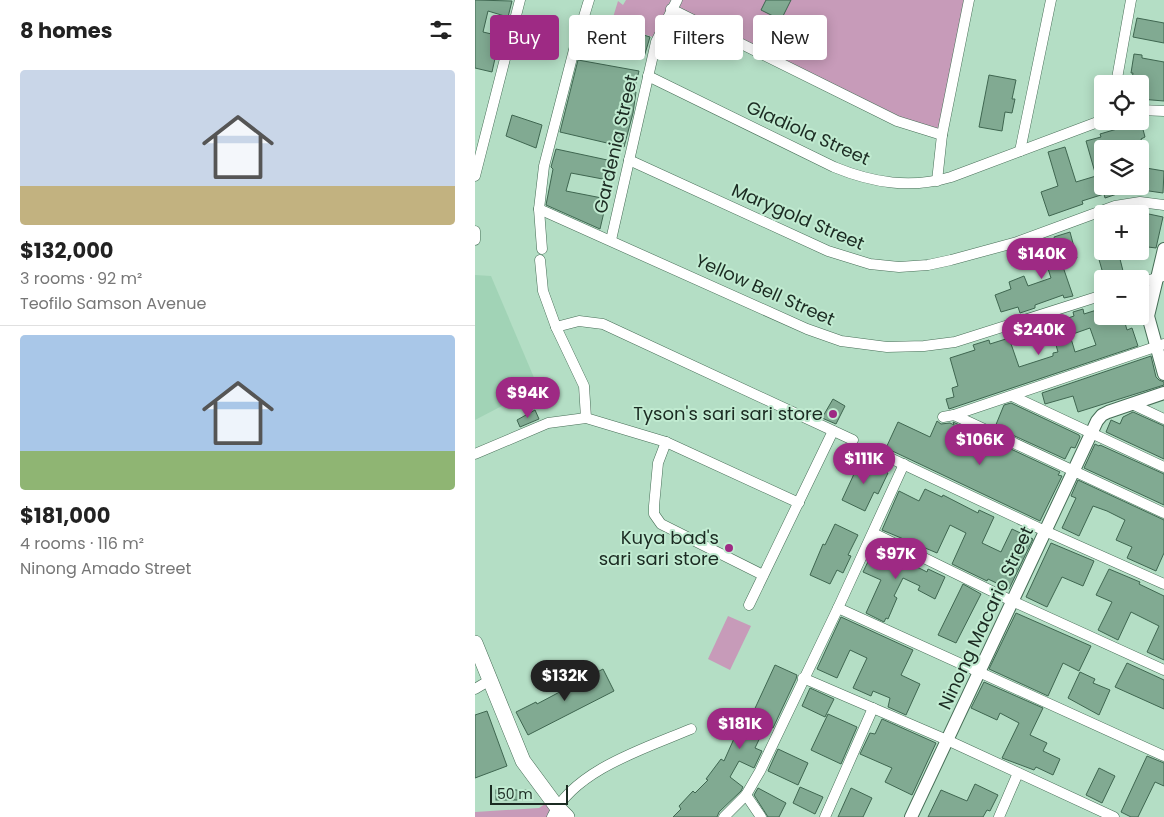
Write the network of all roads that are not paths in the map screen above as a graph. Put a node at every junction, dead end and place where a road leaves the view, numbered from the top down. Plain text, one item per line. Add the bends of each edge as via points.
1 (520, 0) edge
2 (589, 0) edge
3 (969, 0) edge
4 (1051, 0) edge
5 (1131, 0) edge
6 (674, 5) edge
7 (1118, 75) edge
8 (648, 76) junction
9 (1149, 110) edge
10 (1164, 111) edge
11 (1094, 123) edge
12 (942, 135) junction
13 (1020, 151) junction
14 (629, 160) junction
15 (475, 176) edge
16 (937, 181) junction
17 (1164, 205) edge
18 (539, 209) junction
19 (475, 231) edge
20 (475, 240) edge
21 (611, 240) junction
22 (1164, 249) edge
23 (1161, 276) edge
24 (1149, 280) edge
25 (1094, 298) edge
26 (556, 327) junction
27 (1160, 346) edge
28 (1164, 374) edge
29 (1164, 394) edge
30 (1012, 396) junction
31 (1132, 404) junction
32 (954, 415) junction
33 (943, 417) dead end
34 (586, 418) junction
35 (1164, 419) edge
36 (833, 431) junction
37 (1091, 433) junction
38 (853, 440) dead end
39 (667, 442) junction
40 (871, 449) dead end
41 (475, 454) edge
42 (903, 464) junction
43 (1164, 467) edge
44 (1074, 472) junction
45 (799, 503) junction
46 (1164, 513) edge
47 (1045, 531) junction
48 (873, 533) junction
49 (763, 575) junction
50 (1164, 584) edge
51 (1012, 601) junction
52 (749, 605) dead end
53 (838, 608) junction
54 (475, 643) edge
55 (1164, 670) edge
56 (980, 672) junction
57 (803, 678) junction
58 (490, 680) junction
59 (475, 689) edge
60 (873, 708) junction
61 (691, 729) dead end
62 (947, 740) junction
63 (1164, 756) edge
64 (1018, 773) junction
65 (746, 795) junction
66 (559, 814) edge
67 (724, 817) edge
68 (761, 817) edge
69 (825, 817) edge
70 (911, 817) edge
71 (999, 817) edge
72 (1114, 817) edge

1 - 15 street
2 - 18 street via 544,166
3 - 12 street
4 - 13 street
5 - 7 street
6 - 8 street, Gardenia Street via 656,42
6 - 12 street via 897,121
8 - 14 street, Gardenia Street
8 - 16 street, Gladiola Street via 846,172 892,183
9 - 10 street
11 - 13 street, Gladiola Street
12 - 16 street
13 - 16 street, Gladiola Street
14 - 17 street, Marygold Street via 828,251 870,264 899,267 961,258 1017,242 1115,206 1140,202
14 - 21 street, Gardenia Street
18 - 21 street, Yellow Bell Street
18 - 26 street via 543,291
19 - 20 street
21 - 25 street, Yellow Bell Street via 807,329 841,341 887,347 955,342
22 - 23 street
23 - 24 street
23 - 27 street via 1148,316
26 - 34 street via 584,386
26 - 36 street via 579,321 603,324
27 - 28 street
27 - 30 street
29 - 31 street, Ninong Macario Street
30 - 32 street
30 - 37 street
31 - 35 street
31 - 37 street, Ninong Macario Street via 1102,415
32 - 33 street
32 - 44 street
34 - 39 street
34 - 41 street via 547,423
36 - 38 street
36 - 45 street
37 - 43 street
37 - 44 street, Ninong Macario Street
39 - 45 street
39 - 49 street via 658,463 656,518 661,524
40 - 42 street
42 - 47 street
42 - 48 street
44 - 46 street
44 - 47 street, Ninong Macario Street
45 - 49 street
47 - 50 street
47 - 51 street, Ninong Macario Street
48 - 51 street
48 - 53 street
49 - 52 street
51 - 55 street
51 - 56 street, Ninong Macario Street
53 - 56 street
53 - 57 street
54 - 58 main road
56 - 62 street, Ninong Macario Street
56 - 63 street
57 - 60 street
57 - 65 street
58 - 59 street
58 - 66 main road via 523,761
60 - 62 street
60 - 69 street
61 - 66 street via 602,767 578,786
62 - 64 street
62 - 70 street, Ninong Macario Street
64 - 71 street
64 - 72 street
65 - 67 street
65 - 68 street

